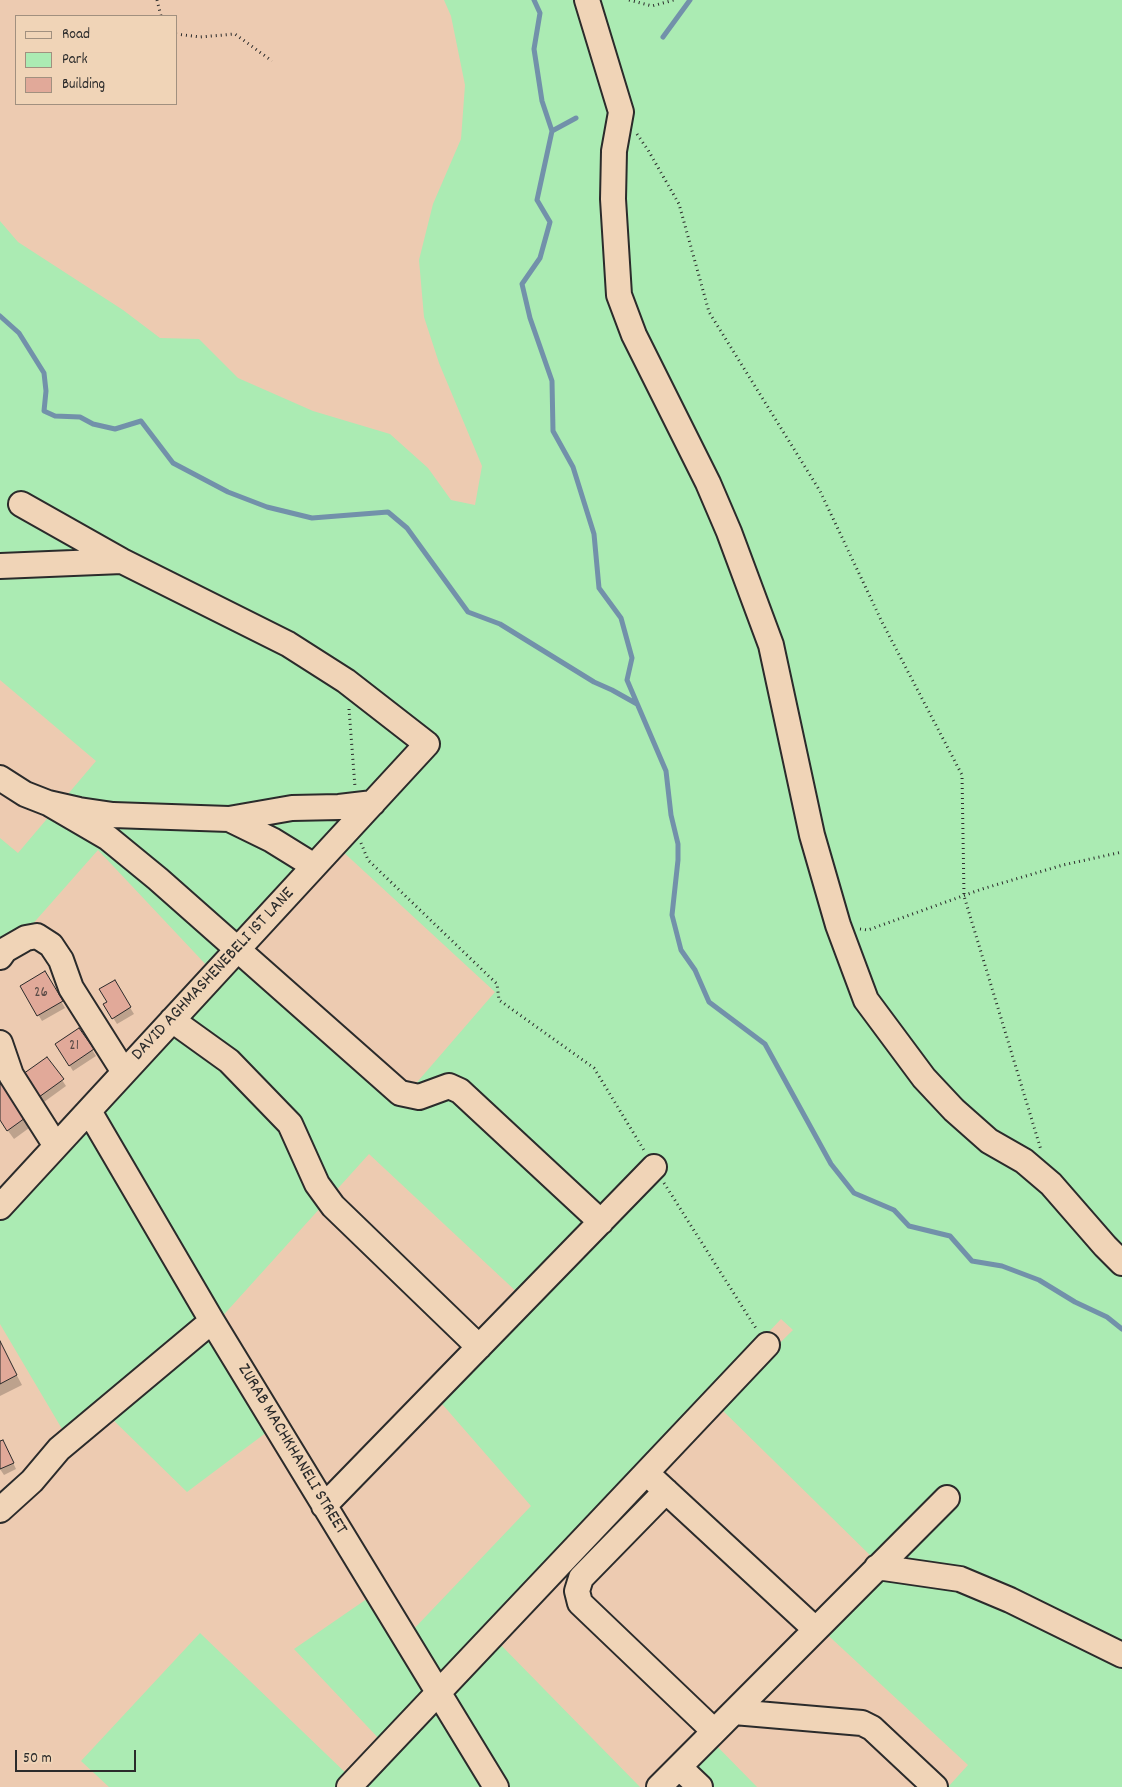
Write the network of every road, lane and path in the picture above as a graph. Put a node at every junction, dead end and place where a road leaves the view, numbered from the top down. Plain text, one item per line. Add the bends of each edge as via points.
1 (157, 0) edge
2 (587, 0) edge
3 (629, 0) edge
4 (674, 0) edge
5 (161, 15) edge
6 (178, 34) edge
7 (272, 61) dead end
8 (621, 112) junction
9 (21, 504) dead end
10 (122, 561) junction
11 (0, 566) edge
12 (346, 681) junction
13 (0, 778) edge
14 (48, 803) junction
15 (362, 809) junction
16 (229, 819) junction
17 (1122, 852) edge
18 (314, 866) junction
19 (964, 896) junction
20 (838, 925) junction
21 (237, 950) junction
22 (0, 957) edge
23 (172, 1020) junction
24 (0, 1043) edge
25 (124, 1072) junction
26 (89, 1111) junction
27 (56, 1146) junction
28 (1043, 1156) dead end
29 (654, 1167) junction
30 (0, 1207) edge
31 (601, 1222) junction
32 (1122, 1263) edge
33 (212, 1321) junction
34 (767, 1345) joint
35 (478, 1347) junction
36 (646, 1473) junction
37 (666, 1491) junction
38 (947, 1498) dead end
39 (324, 1506) junction
40 (0, 1510) edge
41 (877, 1567) junction
42 (815, 1629) junction
43 (1122, 1655) edge
44 (438, 1692) junction
45 (734, 1712) junction
46 (714, 1731) junction
47 (679, 1767) junction
48 (349, 1787) edge
49 (496, 1787) edge
50 (660, 1787) edge
51 (700, 1787) edge
52 (935, 1787) edge

1 - 5 path
2 - 8 street
3 - 4 path via 652,6
6 - 7 path via 200,37 235,34
8 - 19 path via 648,150 679,204 709,312 820,491 882,622 962,775
8 - 20 street via 614,151 613,199 619,295 634,335 708,483 771,645 812,835
9 - 10 street
10 - 11 street
10 - 12 street via 288,644
12 - 15 path
12 - 15 street, DAVID AGHMASHENEBELI 1ST LANE via 427,744
13 - 14 street
14 - 16 street via 114,815
14 - 21 street via 108,838 199,913
15 - 16 street via 292,808
15 - 18 street, DAVID AGHMASHENEBELI 1ST LANE
15 - 29 path via 361,844 368,860 497,984 499,1000 594,1068
16 - 18 street
17 - 19 path via 1063,865
18 - 21 street, DAVID AGHMASHENEBELI 1ST LANE
19 - 20 path via 868,930
19 - 28 path
20 - 32 street via 866,1000 924,1078 989,1141 1024,1161 1051,1184
21 - 23 street, DAVID AGHMASHENEBELI 1ST LANE
21 - 31 street via 400,1093 419,1097 449,1086 460,1091
22 - 25 street via 5,950 26,938 37,936 51,945 61,960 71,988
23 - 25 street, DAVID AGHMASHENEBELI 1ST LANE
23 - 35 street via 229,1060 290,1124 317,1184 333,1206
24 - 27 street via 11,1075
25 - 26 street, DAVID AGHMASHENEBELI 1ST LANE
26 - 27 street, DAVID AGHMASHENEBELI 1ST LANE
26 - 33 street, ZURAB MACHKHANELI STREET
27 - 30 street, DAVID AGHMASHENEBELI 1ST LANE
29 - 31 street
29 - 34 path
31 - 35 street
33 - 39 street, ZURAB MACHKHANELI STREET
33 - 40 street via 59,1449 32,1481
34 - 36 street
35 - 39 street
36 - 37 street
36 - 44 street
37 - 42 street
37 - 46 street via 581,1578 577,1591 580,1603
38 - 41 street
39 - 44 street, ZURAB MACHKHANELI STREET
41 - 42 street
41 - 43 street via 960,1579
42 - 45 street
44 - 48 street
44 - 49 street, ZURAB MACHKHANELI STREET
45 - 46 street
45 - 52 street via 862,1723 872,1728
46 - 47 street
47 - 50 street
47 - 51 street

